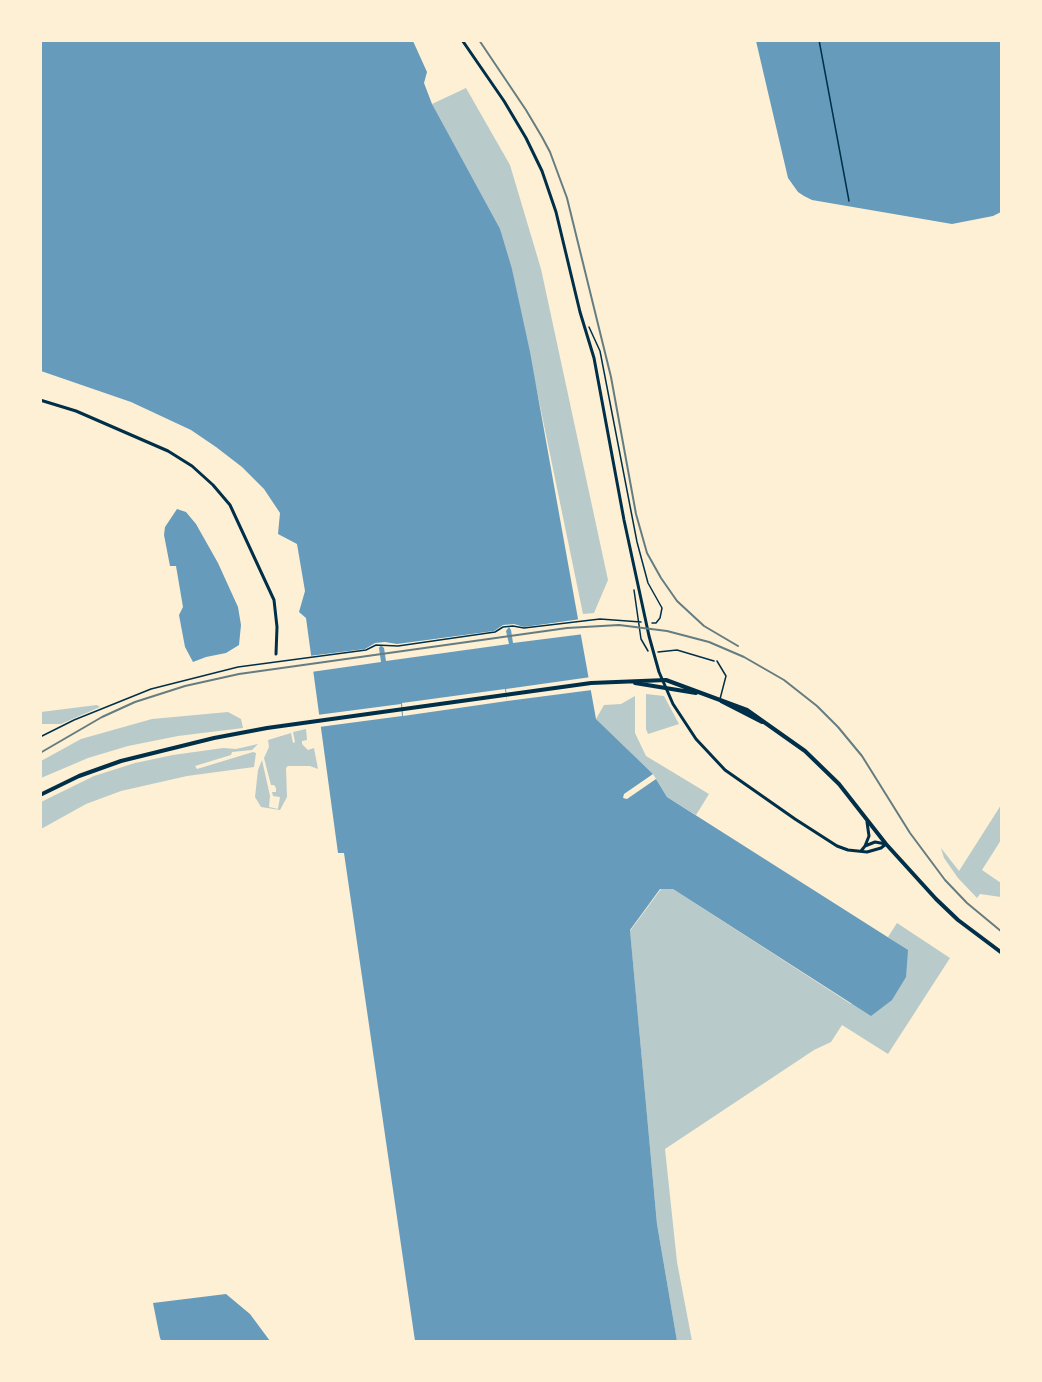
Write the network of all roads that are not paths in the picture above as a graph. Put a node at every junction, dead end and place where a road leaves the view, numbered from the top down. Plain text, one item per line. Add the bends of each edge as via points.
1 (462, 40) edge
2 (40, 400) edge
3 (276, 654) dead end
4 (717, 661) road end
5 (720, 700) junction
6 (40, 795) edge
7 (866, 817) junction
8 (886, 844) junction
9 (865, 846) junction
10 (861, 851) junction
11 (1002, 953) edge

1 - 10 street via 526,138 556,212 594,358 644,618 668,693 687,727 712,758 737,780 842,848
2 - 3 street via 76,411 168,451 213,485 230,505 274,600
4 - 5 lane via 726,676
5 - 6 main road via 650,682 626,681 316,721 214,738 121,761
5 - 7 main road via 795,743 823,767
7 - 8 main road
7 - 9 street via 869,836
8 - 9 street via 875,842
8 - 10 street via 874,851
8 - 11 main road via 945,908
9 - 10 street

